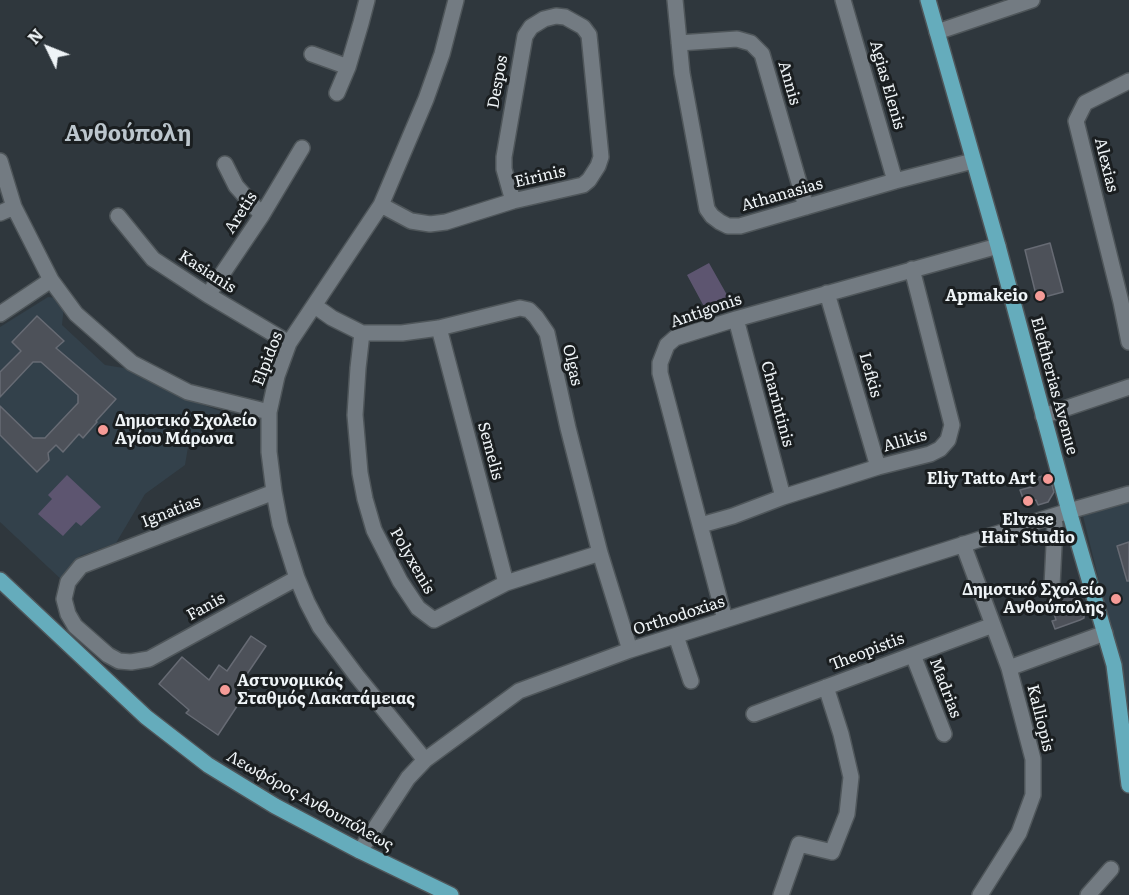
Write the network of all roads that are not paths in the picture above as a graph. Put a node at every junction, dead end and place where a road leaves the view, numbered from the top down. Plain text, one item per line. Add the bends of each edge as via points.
1 (367, 0) edge
2 (456, 0) edge
3 (675, 0) edge
4 (843, 0) edge
5 (928, 0) edge
6 (1032, 0) edge
7 (582, 27) joint
8 (937, 32) junction
9 (679, 43) junction
10 (312, 54) dead end
11 (348, 67) junction
12 (1129, 81) edge
13 (337, 93) dead end
14 (302, 148) dead end
15 (973, 160) junction
16 (0, 161) edge
17 (225, 164) dead end
18 (895, 181) junction
19 (513, 201) junction
20 (381, 205) junction
21 (806, 207) junction
22 (7, 210) edge
23 (262, 215) junction
24 (118, 216) dead end
25 (998, 246) junction
26 (912, 270) junction
27 (51, 280) junction
28 (827, 293) junction
29 (208, 295) junction
30 (1125, 301) edge
31 (315, 306) junction
32 (0, 314) edge
33 (736, 319) junction
34 (439, 328) junction
35 (362, 333) junction
36 (1129, 342) edge
37 (289, 343) junction
38 (1129, 387) edge
39 (269, 412) junction
40 (1043, 416) junction
41 (878, 467) junction
42 (274, 492) junction
43 (1129, 494) edge
44 (783, 498) junction
45 (1069, 511) junction
46 (1053, 516) junction
47 (700, 525) junction
48 (963, 544) junction
49 (600, 553) junction
50 (297, 578) junction
51 (0, 580) edge
52 (506, 583) junction
53 (1052, 586) dead end
54 (725, 620) junction
55 (993, 625) junction
56 (1105, 633) junction
57 (676, 636) junction
58 (630, 650) junction
59 (913, 655) junction
60 (131, 662) joint
61 (1009, 668) junction
62 (692, 681) dead end
63 (826, 687) junction
64 (754, 714) dead end
65 (944, 734) dead end
66 (424, 760) junction
67 (1129, 784) edge
68 (360, 850) junction
69 (1111, 869) dead end
70 (452, 895) edge
71 (781, 895) edge
72 (980, 895) edge
73 (1088, 895) edge

1 - 11 street
2 - 20 street, Elpidos via 426,99
3 - 9 street, Athanasias
4 - 18 street, Agias Elenis
5 - 8 main road, Eleftherias Avenue
6 - 8 street
7 - 19 street, Despos via 556,16 531,27 525,36 504,157
7 - 19 street, Eirinis via 589,35 601,157 598,166 583,185
8 - 15 main road, Eleftherias Avenue
9 - 21 street, Annis via 737,39 751,43 762,54
9 - 21 street, Athanasias via 711,216 740,226
10 - 11 street
11 - 13 street
12 - 30 street, Alexias via 1085,103 1077,121
14 - 23 street, Aretis
15 - 18 street, Athanasias
15 - 25 main road, Eleftherias Avenue
16 - 22 street
17 - 23 street via 236,186
18 - 21 street, Athanasias
19 - 20 street, Eirinis via 430,224 411,221
20 - 31 street, Elpidos
22 - 27 street
23 - 29 street, Aretis
24 - 29 street, Kasianis via 153,259
25 - 26 street, Antigonis
25 - 40 main road, Eleftherias Avenue
26 - 28 street, Antigonis
26 - 41 street, Alikis via 952,425 948,440 940,449
27 - 32 street
27 - 39 street via 76,314 132,363 188,392
28 - 33 street, Antigonis
28 - 41 street, Lefkis
29 - 37 street, Kasianis
30 - 36 street, Alexias
31 - 35 street, Olgas
31 - 37 street, Elpidos
33 - 44 street, Charintinis
33 - 47 street, Antigonis via 675,338 667,345 660,363 665,398
34 - 35 street, Olgas
34 - 49 street, Olgas via 520,308 537,317 547,333
34 - 52 street, Semelis
35 - 52 street, Polyxenis via 355,415 360,473 374,530 400,581 418,608 434,620
37 - 39 street, Elpidos
38 - 40 street
39 - 42 street, Elpidos
40 - 45 main road, Eleftherias Avenue
41 - 44 street, Alikis
42 - 50 street, Elpidos
42 - 60 street, Ignatias via 81,566 68,582 64,599 68,614 75,626 108,656
43 - 45 street, Orthodoxias
44 - 47 street, Alikis
45 - 46 street, Orthodoxias
45 - 56 main road, Eleftherias Avenue
46 - 48 street, Orthodoxias
46 - 53 street
47 - 54 street, Antigonis
48 - 54 street, Orthodoxias
48 - 55 street, Kalliopis
49 - 52 street, Polyxenis
49 - 58 street, Olgas
50 - 60 street, Fanis via 149,659
50 - 66 street, Elpidos via 320,627
51 - 68 main road, Λεωφόρος Ανθουπόλεως via 146,717 208,765 274,806
54 - 57 street, Orthodoxias
55 - 59 street, Theopistis
55 - 61 street, Kalliopis
56 - 61 street
56 - 67 main road, Eleftherias Avenue via 1114,665
57 - 58 street, Orthodoxias
57 - 62 street
58 - 66 street, Orthodoxias via 519,691
59 - 63 street, Theopistis
59 - 65 street, Madrias
61 - 72 street, Kalliopis via 1033,759 1033,795 1019,833
63 - 64 street, Theopistis
63 - 71 street via 851,777 847,814 832,852 799,844
66 - 68 street, Orthodoxias
68 - 70 main road, Λεωφόρος Ανθουπόλεως
69 - 73 street

